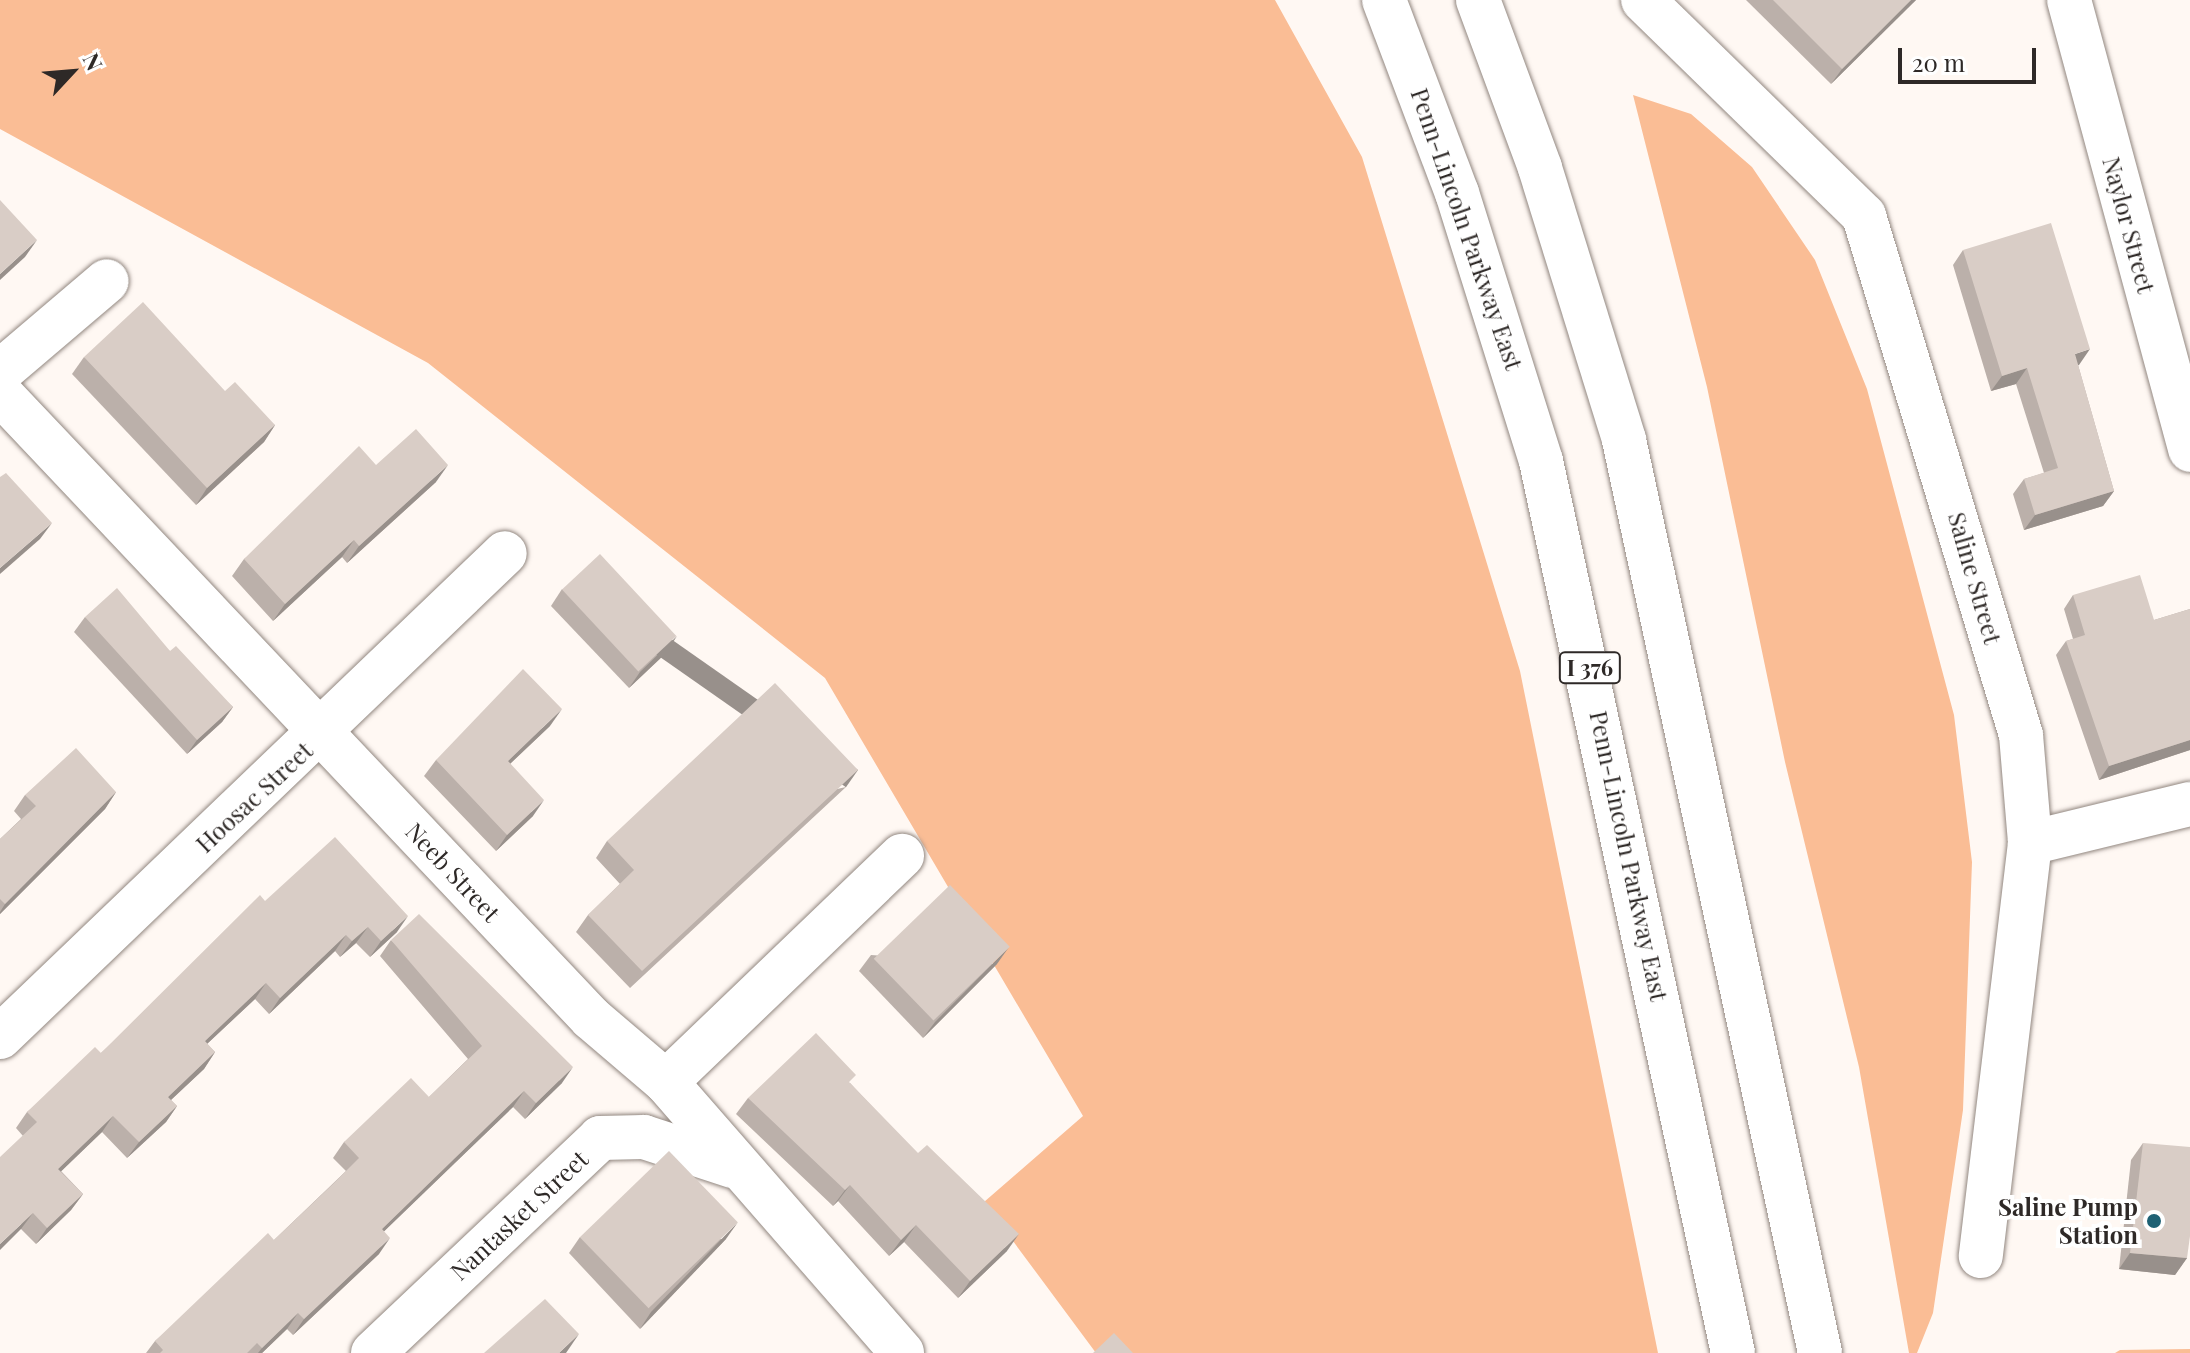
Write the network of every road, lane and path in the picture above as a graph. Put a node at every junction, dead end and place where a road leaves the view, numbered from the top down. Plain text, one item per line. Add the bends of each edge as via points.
1 (1384, 0) edge
2 (1478, 0) edge
3 (1643, 0) edge
4 (2069, 0) edge
5 (107, 281) dead end
6 (0, 372) edge
7 (0, 393) edge
8 (2190, 450) edge
9 (505, 553) dead end
10 (322, 733) junction
11 (2190, 804) edge
12 (2030, 843) junction
13 (902, 856) dead end
14 (0, 1037) edge
15 (666, 1082) junction
16 (732, 1166) junction
17 (1800, 1251) junction
18 (1981, 1256) dead end
19 (373, 1353) edge
20 (902, 1353) edge
21 (1733, 1353) edge
22 (1820, 1353) edge
23 (1827, 1353) edge

1 - 21 main road, Penn-Lincoln Parkway East / I 376 via 1457,193 1541,461
2 - 17 main road via 1545,183 1628,455
3 - 12 main road, Saline Street via 1864,216 2021,735
4 - 8 main road, Naylor Street
5 - 6 main road
7 - 10 main road, Neeb Street via 18,420
9 - 10 main road, Hoosac Street
10 - 14 main road, Hoosac Street
10 - 15 main road, Neeb Street via 591,1018
11 - 12 main road
12 - 18 main road, Saline Street
13 - 15 main road
15 - 16 main road, Neeb Street
16 - 19 main road, Nantasket Street via 644,1137 600,1138
16 - 20 main road, Neeb Street
17 - 22 main road
17 - 23 main road

